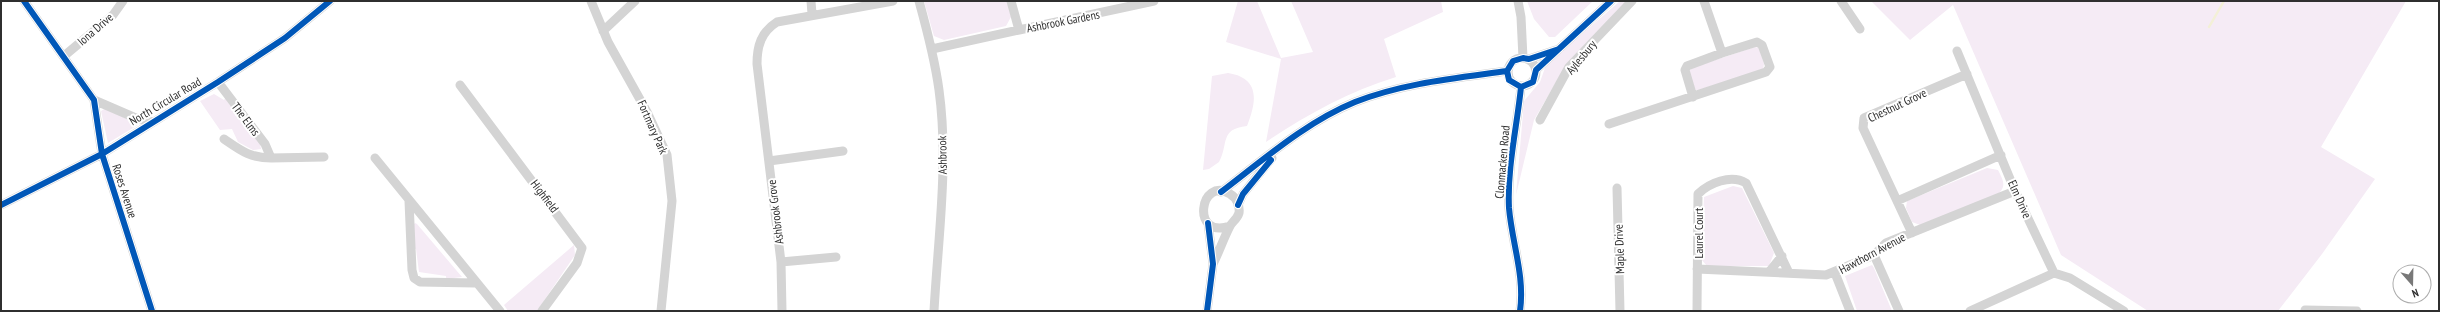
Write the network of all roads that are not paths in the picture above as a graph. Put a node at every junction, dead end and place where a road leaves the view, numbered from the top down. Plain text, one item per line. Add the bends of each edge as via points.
1 (24, 1) edge
2 (124, 1) edge
3 (330, 1) edge
4 (590, 1) edge
5 (635, 1) edge
6 (810, 1) edge
7 (893, 1) edge
8 (919, 1) edge
9 (1012, 1) edge
10 (1154, 1) edge
11 (1518, 1) edge
12 (1611, 1) edge
13 (1632, 1) edge
14 (1704, 1) edge
15 (1840, 1) edge
16 (812, 14) junction
17 (1860, 29) dead end
18 (1019, 30) junction
19 (603, 31) junction
20 (932, 49) junction
21 (1559, 49) junction
22 (1957, 51) dead end
23 (1722, 53) junction
24 (64, 56) junction
25 (1526, 58) junction
26 (1536, 70) junction
27 (1507, 71) junction
28 (1967, 74) junction
29 (218, 82) junction
30 (460, 85) dead end
31 (1521, 87) junction
32 (1693, 97) junction
33 (94, 100) junction
34 (1540, 120) dead end
35 (153, 122) junction
36 (1609, 124) dead end
37 (224, 139) dead end
38 (1285, 144) junction
39 (843, 151) dead end
40 (102, 154) junction
41 (2001, 155) junction
42 (324, 157) dead end
43 (271, 158) junction
44 (375, 158) dead end
45 (769, 161) junction
46 (1617, 188) dead end
47 (2015, 191) junction
48 (1221, 192) junction
49 (1897, 200) junction
50 (409, 201) junction
51 (1, 205) edge
52 (1238, 205) junction
53 (1208, 223) junction
54 (1230, 226) junction
55 (1912, 233) junction
56 (1874, 255) junction
57 (1782, 256) junction
58 (836, 257) dead end
59 (781, 262) junction
60 (1213, 264) junction
61 (1698, 269) junction
62 (1769, 272) junction
63 (1788, 273) junction
64 (1835, 273) junction
65 (2054, 273) junction
66 (475, 283) junction
67 (2305, 310) edge
68 (152, 311) edge
69 (500, 311) edge
70 (542, 311) edge
71 (661, 311) edge
72 (782, 311) edge
73 (934, 311) edge
74 (1207, 311) edge
75 (1520, 311) edge
76 (1620, 311) edge
77 (1697, 311) edge
78 (1850, 311) edge
79 (1899, 311) edge
80 (1970, 311) edge
81 (2124, 311) edge
82 (2357, 311) edge

1 - 24 street, Roses Avenue
2 - 24 street, Iona Drive via 112,15
3 - 29 street, North Circular Road via 285,38
4 - 19 street, Fortmary Park
5 - 19 street
6 - 16 street
7 - 16 street
8 - 20 street, Ashbrook
9 - 18 street, Ashbrook Gardens
10 - 18 street, Ashbrook Gardens
11 - 25 street
12 - 21 street
13 - 34 street, Aylesbury via 1570,67
14 - 23 street
15 - 17 street
16 - 45 street, Ashbrook Grove via 777,22 768,27 759,43 757,64
18 - 20 street, Ashbrook Gardens
19 - 71 street, Fortmary Park via 659,135 666,155 672,202
20 - 73 street, Ashbrook via 939,91 943,160
21 - 25 street
21 - 26 street
22 - 28 street, Elm Drive
23 - 32 street via 1687,66 1685,70
23 - 32 street via 1757,42 1762,45 1770,67 1766,72
24 - 33 street, Roses Avenue
25 - 26 street
25 - 27 street via 1513,61
26 - 31 street via 1533,82
27 - 31 street via 1512,84
27 - 38 street via 1394,90 1355,102 1326,117
28 - 41 street, Elm Drive
28 - 49 street, Chestnut Grove via 1864,118 1863,128
29 - 35 street, North Circular Road
29 - 43 street, The Elms via 265,144
30 - 70 street, Highfield via 582,248 577,262
31 - 75 street, Clonmacken Road via 1509,179 1511,224 1520,272
32 - 36 street
33 - 35 street, North Circular Road
33 - 40 street, Roses Avenue
35 - 40 street, North Circular Road
37 - 43 street, The Elms via 245,154 256,158
38 - 48 street
38 - 52 street via 1263,169
39 - 45 street
40 - 51 street, North Circular Road
40 - 68 street, Roses Avenue
41 - 47 street, Elm Drive
41 - 49 street
42 - 43 street, The Elms
44 - 50 street
45 - 59 street, Ashbrook Grove
46 - 76 street, Maple Drive
47 - 55 street, Hawthorn Avenue
47 - 65 street, Elm Drive
48 - 52 street via 1234,197
48 - 53 street via 1212,193 1204,202 1203,213
49 - 55 street, Chestnut Grove
50 - 66 street
50 - 66 street via 414,278 420,282
52 - 54 street via 1237,219
53 - 54 street via 1219,228
53 - 60 street
54 - 60 street
55 - 56 street, Hawthorn Avenue via 1886,243
56 - 64 street, Hawthorn Avenue
56 - 79 street
57 - 61 street, Laurel Court via 1746,183 1734,178 1711,185 1698,194
57 - 62 street
57 - 63 street, Laurel Court
58 - 59 street, Ashbrook Grove
59 - 72 street, Ashbrook Grove
60 - 74 street
61 - 62 street, Hawthorn Avenue
61 - 77 street, Laurel Court
62 - 63 street, Hawthorn Avenue
63 - 64 street, Hawthorn Avenue
64 - 78 street
65 - 80 street
65 - 81 street via 2070,278
66 - 69 street
67 - 82 street

